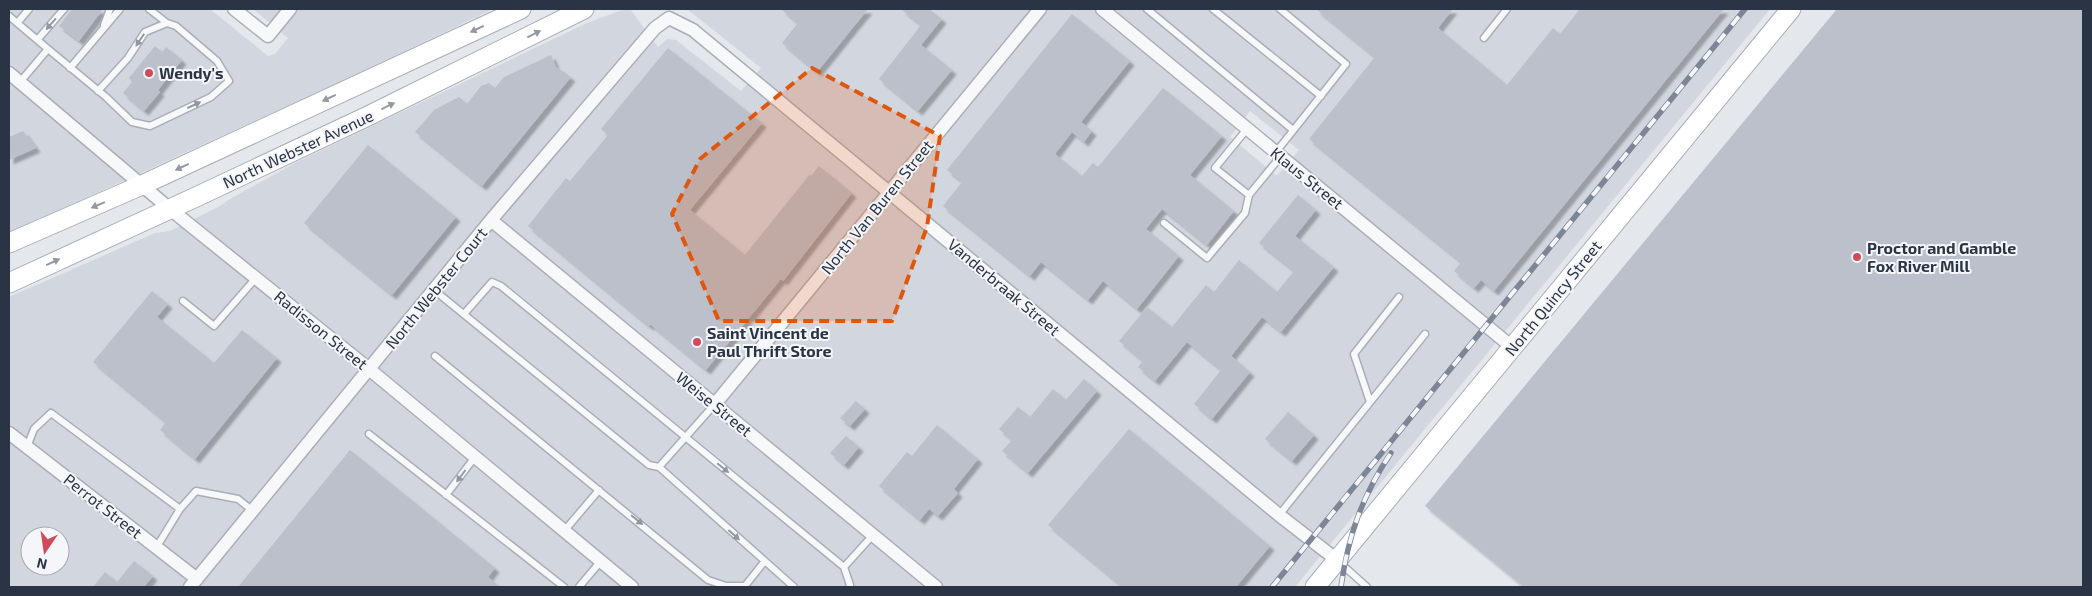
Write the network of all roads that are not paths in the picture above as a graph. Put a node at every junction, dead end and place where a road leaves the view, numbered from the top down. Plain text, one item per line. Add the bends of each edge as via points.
1 (29, 9) edge
2 (64, 9) edge
3 (110, 9) edge
4 (120, 9) edge
5 (150, 9) edge
6 (234, 9) edge
7 (290, 9) edge
8 (521, 9) edge
9 (584, 9) edge
10 (1040, 9) edge
11 (1102, 9) edge
12 (1147, 9) edge
13 (1213, 9) edge
14 (1280, 9) edge
15 (1507, 9) edge
16 (1790, 9) edge
17 (9, 16) edge
18 (669, 18) joint
19 (18, 22) junction
20 (167, 23) junction
21 (100, 33) junction
22 (1484, 38) dead end
23 (38, 40) junction
24 (48, 49) junction
25 (70, 68) junction
26 (9, 73) edge
27 (20, 82) junction
28 (98, 91) junction
29 (1321, 96) junction
30 (1247, 128) junction
31 (1293, 130) junction
32 (1278, 154) junction
33 (142, 186) junction
34 (890, 192) junction
35 (1249, 195) junction
36 (170, 209) junction
37 (491, 220) junction
38 (1164, 223) dead end
39 (9, 243) edge
40 (256, 278) junction
41 (9, 283) edge
42 (434, 290) junction
43 (1399, 297) dead end
44 (183, 301) dead end
45 (464, 314) junction
46 (1425, 334) dead end
47 (1512, 347) junction
48 (435, 356) dead end
49 (369, 368) junction
50 (1370, 402) junction
51 (714, 404) junction
52 (9, 433) edge
53 (370, 434) dead end
54 (685, 437) junction
55 (27, 447) junction
56 (475, 457) junction
57 (659, 467) junction
58 (599, 490) junction
59 (446, 495) junction
60 (180, 508) junction
61 (253, 511) junction
62 (1279, 515) junction
63 (565, 530) junction
64 (873, 535) junction
65 (156, 548) junction
66 (1337, 560) junction
67 (601, 561) junction
68 (764, 562) junction
69 (844, 567) junction
70 (193, 583) edge
71 (564, 587) edge
72 (579, 587) edge
73 (632, 587) edge
74 (794, 587) edge
75 (849, 587) edge
76 (936, 587) edge
77 (1315, 587) edge
78 (1366, 587) edge

1 - 19 lane
2 -> 23 lane
3 - 21 lane
4 - 21 lane
5 - 20 lane
6 - 7 street via 268,36
8 -> 33 main road, North Webster Avenue
36 -> 9 main road, North Webster Avenue
10 - 34 street, North Van Buren Street
11 - 30 street, Klaus Street
12 - 31 lane
13 - 29 lane
14 - 29 lane via 1346,64
15 - 22 lane
16 - 47 main road, North Quincy Street
17 - 19 lane
18 - 34 street, Vanderbraak Street via 694,30
18 - 37 street, North Webster Court via 655,28
19 - 23 lane
20 -> 28 lane via 145,32 128,58
28 -> 20 lane via 132,122 150,126 211,97 229,81 217,60 176,26
21 - 25 lane
23 - 24 lane
24 - 25 lane
24 - 27 lane
25 - 28 lane
26 - 27 street, Radisson Street
27 - 33 street, Radisson Street
29 - 31 lane
30 - 32 street, Klaus Street
30 - 35 lane via 1215,168
31 - 32 lane
32 - 35 lane
32 - 47 street, Klaus Street
33 - 36 street, Radisson Street
33 -> 39 main road, North Webster Avenue
34 - 51 street, North Van Buren Street
34 - 62 street, Vanderbraak Street
35 - 38 lane via 1245,213 1207,258
36 - 40 street, Radisson Street
41 -> 36 main road, North Webster Avenue
37 - 42 street, North Webster Court
37 - 51 street, Weise Street
40 - 44 lane via 214,326
40 - 49 street, Radisson Street
42 - 45 lane
42 - 49 street, North Webster Court
43 - 50 lane via 1354,354
45 - 54 lane via 492,282 501,286
45 - 57 lane via 648,465
46 - 50 lane
47 - 66 main road, North Quincy Street
48 - 58 lane
49 - 56 street, Radisson Street
49 - 61 street, North Webster Court
50 - 62 lane
51 - 54 lane
51 - 64 street, Weise Street
52 - 55 street, Perrot Street
53 - 59 lane
54 - 57 lane
54 -> 69 lane
55 - 60 lane via 34,429 51,413
55 - 65 street, Perrot Street
56 -> 59 lane
56 - 63 street, Radisson Street
57 -> 68 lane
58 - 63 lane
58 -> 68 lane via 708,580 726,586 745,586
59 - 71 lane
60 - 61 lane via 196,491 238,500
60 - 65 lane
61 - 70 street, North Webster Court
62 - 66 street, Vanderbraak Street
63 - 67 street, Radisson Street
64 - 69 lane
64 - 76 street, Weise Street
65 - 70 street, Perrot Street
66 - 77 main road, North Quincy Street
66 - 78 lane
67 - 72 lane
67 - 73 street, Radisson Street
68 - 74 lane
69 - 75 lane

